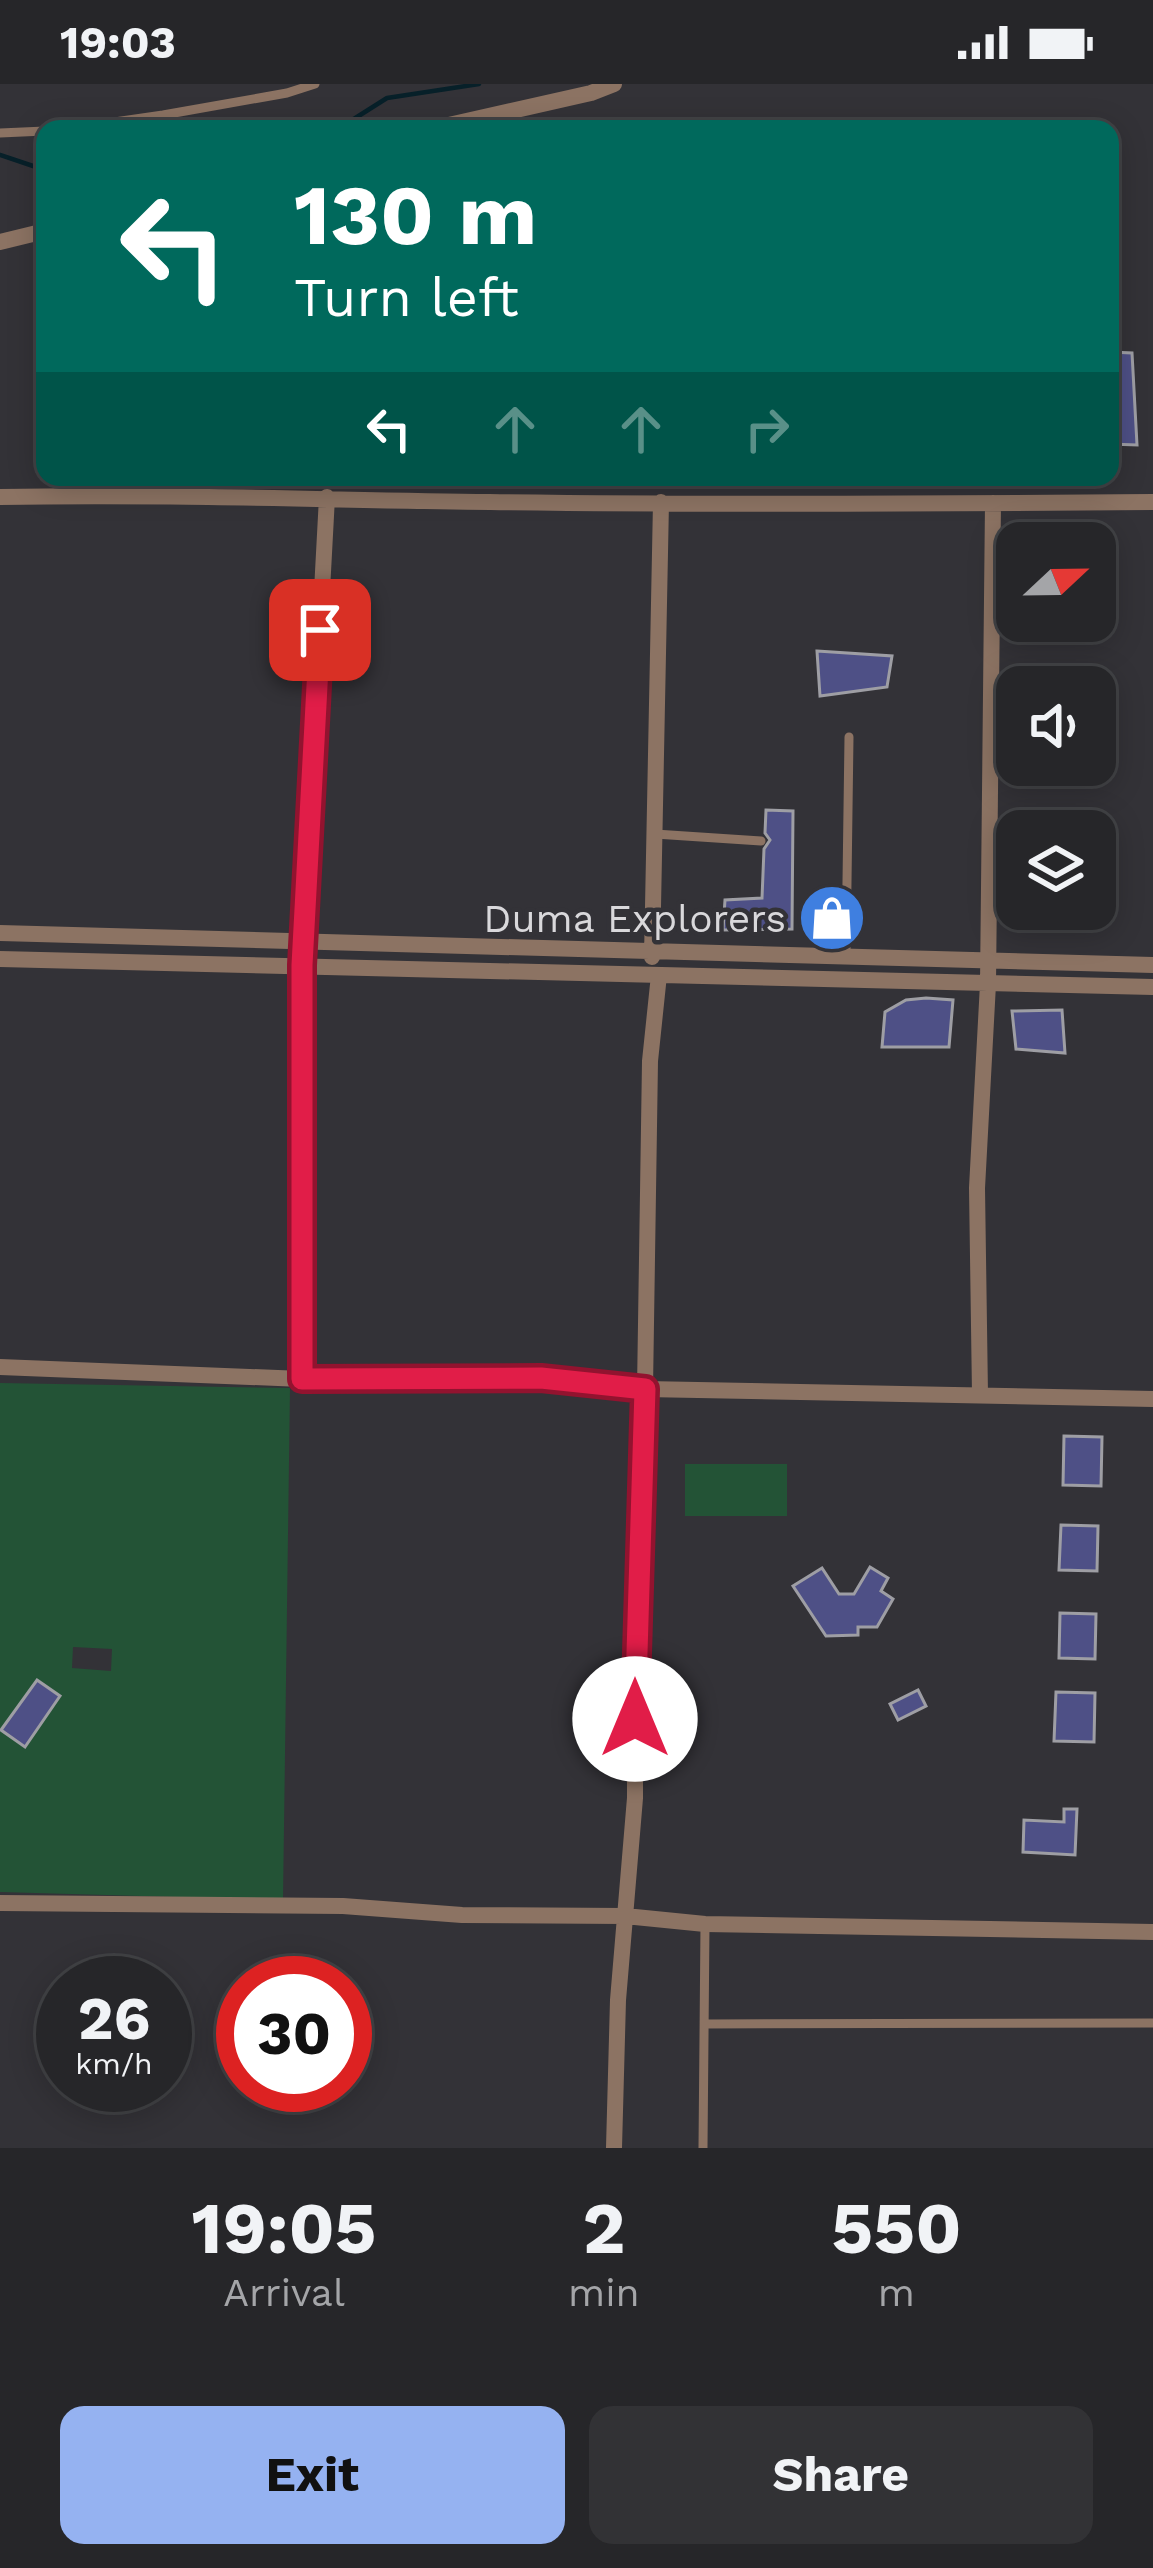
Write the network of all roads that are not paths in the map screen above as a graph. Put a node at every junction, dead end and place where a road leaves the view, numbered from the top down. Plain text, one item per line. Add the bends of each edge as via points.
1 (315, 84) edge
2 (614, 84) edge
3 (128, 120) edge
4 (471, 120) edge
5 (36, 132) edge
6 (0, 134) edge
7 (36, 233) edge
8 (0, 242) edge
9 (0, 496) edge
10 (327, 497) junction
11 (661, 502) junction
12 (1153, 502) edge
13 (993, 503) junction
14 (848, 736) dead end
15 (655, 834) junction
16 (760, 841) dead end
17 (0, 933) edge
18 (304, 939) junction
19 (652, 949) junction
20 (846, 954) junction
21 (0, 959) edge
22 (988, 959) junction
23 (302, 965) junction
24 (1153, 965) edge
25 (655, 975) junction
26 (988, 984) junction
27 (1153, 987) edge
28 (0, 1367) edge
29 (302, 1379) junction
30 (645, 1389) junction
31 (980, 1394) junction
32 (1153, 1399) edge
33 (0, 1903) edge
34 (626, 1916) junction
35 (705, 1924) junction
36 (1153, 1932) edge
37 (1153, 2023) edge
38 (705, 2024) junction
39 (614, 2148) edge
40 (703, 2148) edge

1 - 3 lane
2 - 4 street
5 - 6 lane
7 - 8 street
9 - 10 street
10 - 11 street
10 - 18 street
11 - 13 street
11 - 15 street
12 - 13 street
13 - 22 street
14 - 20 lane
15 - 16 lane
15 - 19 street
17 - 18 street
18 - 19 street
18 - 23 street
19 - 20 street
19 - 25 street
20 - 22 street
21 - 23 street
22 - 24 street
22 - 26 street
23 - 25 street
23 - 29 street
25 - 26 street
25 - 30 street
26 - 27 street
26 - 31 street via 977,1188
28 - 29 street
29 - 30 street via 541,1378
30 - 31 street
30 - 34 street
31 - 32 street
33 - 34 street
34 - 35 street
34 - 39 street
35 - 36 street
35 - 38 lane
37 - 38 lane
38 - 40 lane

